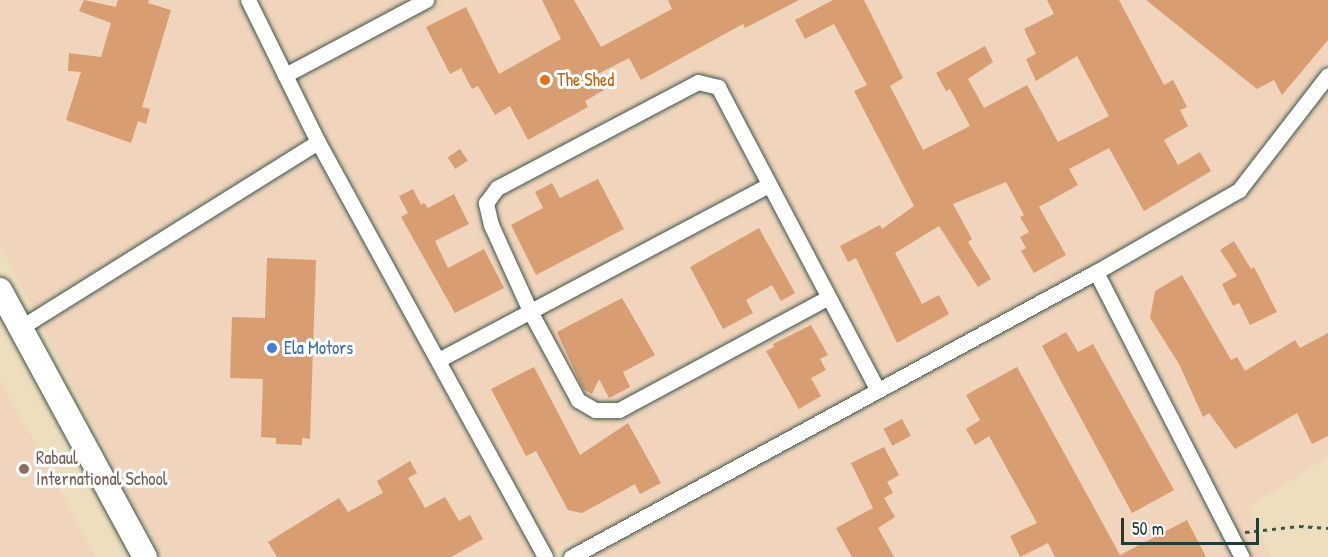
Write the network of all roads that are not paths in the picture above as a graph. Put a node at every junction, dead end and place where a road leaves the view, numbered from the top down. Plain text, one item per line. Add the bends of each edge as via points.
1 (248, 0) edge
2 (426, 0) edge
3 (285, 75) junction
4 (1328, 75) edge
5 (318, 142) junction
6 (769, 185) junction
7 (1096, 272) junction
8 (0, 290) edge
9 (827, 298) junction
10 (531, 313) junction
11 (20, 328) junction
12 (440, 359) junction
13 (878, 388) junction
14 (145, 557) edge
15 (546, 557) edge
16 (571, 557) edge
17 (1242, 557) edge

1 - 3 street
2 - 3 street
3 - 5 street
4 - 7 street via 1239,190
5 - 11 street
5 - 12 street
6 - 9 street
6 - 10 street
6 - 10 street via 718,87 698,82 497,188 486,203 491,225
7 - 13 street
7 - 17 street
8 - 11 main road
9 - 10 street via 619,410 595,410 578,400
9 - 13 street
10 - 12 street
11 - 14 main road
12 - 15 street
13 - 16 street

